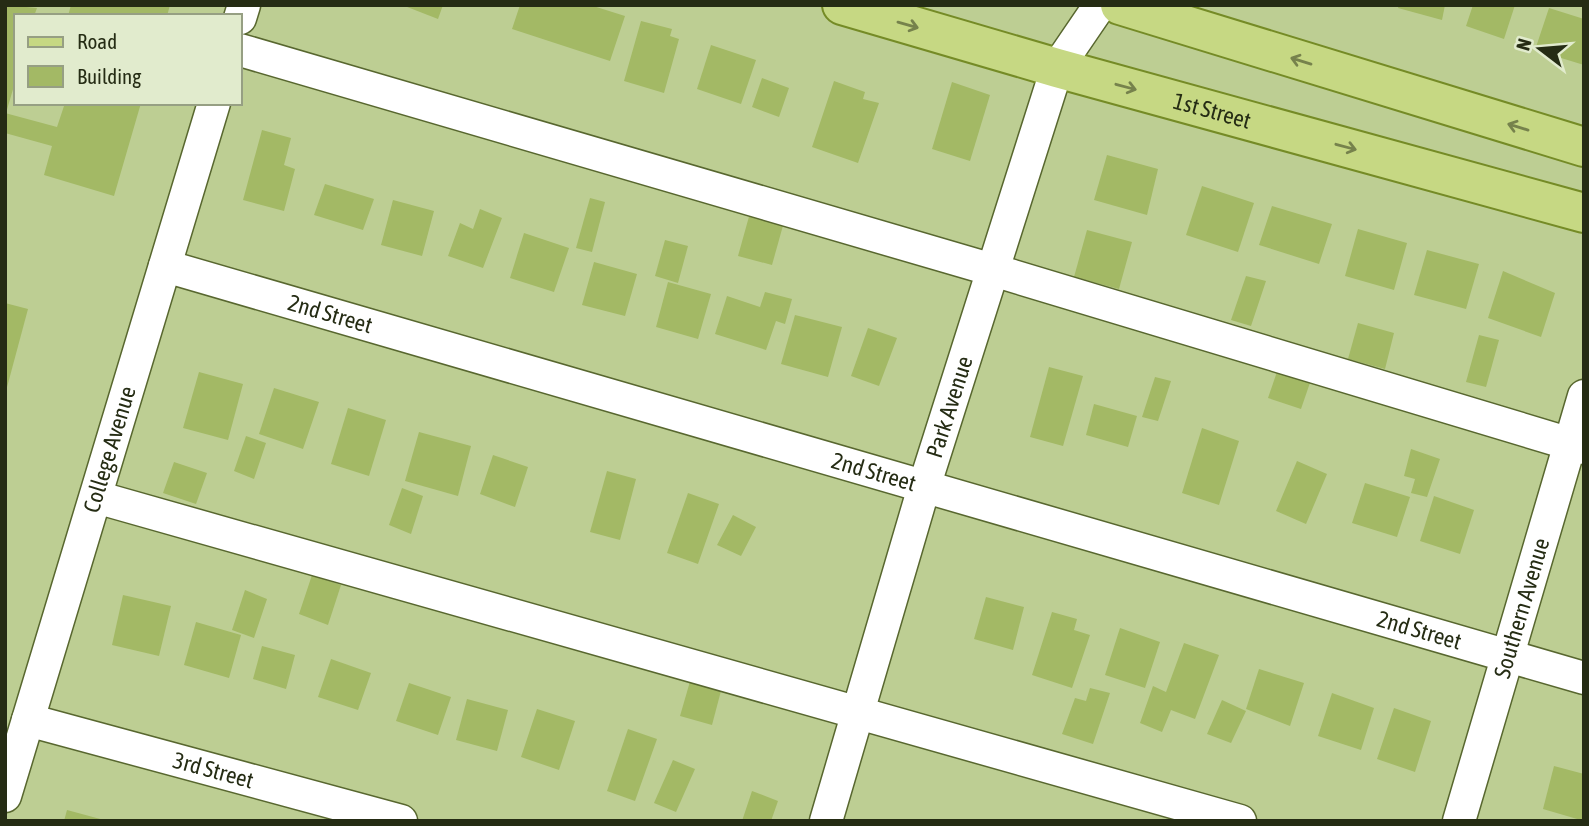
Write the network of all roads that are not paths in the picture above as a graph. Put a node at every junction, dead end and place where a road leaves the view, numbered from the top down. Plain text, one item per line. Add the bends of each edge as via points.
1 (842, 5) edge
2 (1100, 5) edge
3 (1120, 5) edge
4 (242, 51) edge
5 (1057, 68) junction
6 (213, 105) edge
7 (1584, 147) edge
8 (1584, 212) edge
9 (165, 266) junction
10 (993, 270) junction
11 (1584, 396) edge
12 (1577, 447) edge
13 (924, 487) junction
14 (96, 497) junction
15 (1507, 657) junction
16 (1584, 678) edge
17 (858, 711) junction
18 (28, 720) junction
19 (5, 796) edge
20 (401, 821) edge
21 (826, 821) edge
22 (1240, 821) edge
23 (1459, 821) edge

1 -> 5 main road, 1st Street
2 - 5 street, Park Avenue
7 -> 3 main road
4 - 10 street
5 -> 8 main road, 1st Street
5 - 10 street, Park Avenue
6 - 9 street, College Avenue
9 - 13 street, 2nd Street
9 - 14 street, College Avenue
10 - 12 street
10 - 13 street, Park Avenue
11 - 12 street, Southern Avenue
12 - 15 street, Southern Avenue
13 - 15 street, 2nd Street
13 - 17 street, Park Avenue
14 - 17 street
14 - 18 street, College Avenue
15 - 16 street, 2nd Street
15 - 23 street, Southern Avenue
17 - 21 street, Park Avenue
17 - 22 street
18 - 19 street, College Avenue
18 - 20 street, 3rd Street

